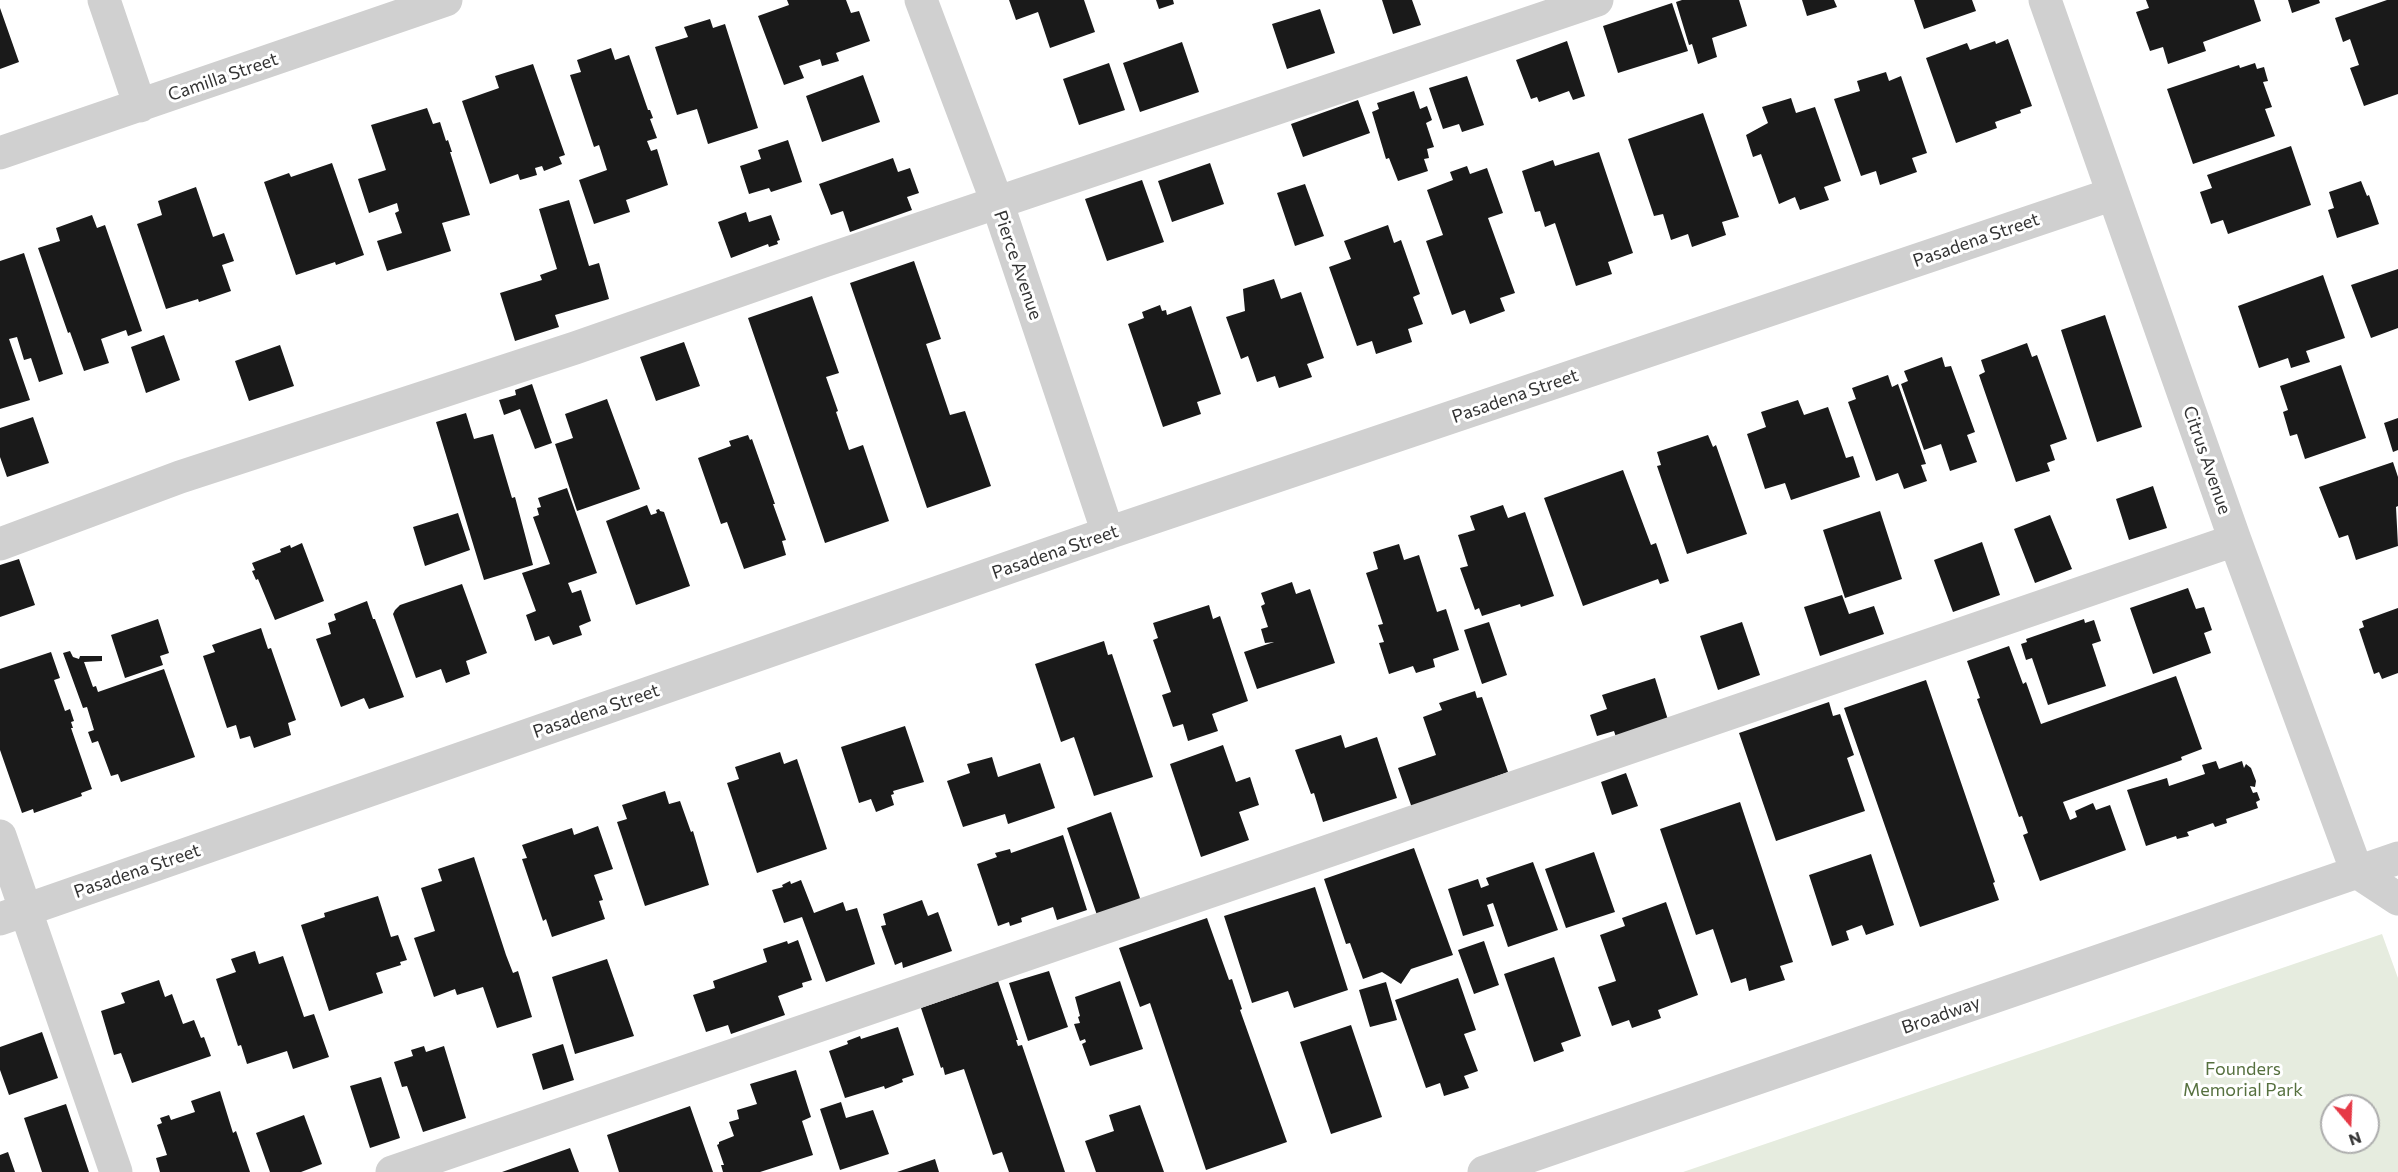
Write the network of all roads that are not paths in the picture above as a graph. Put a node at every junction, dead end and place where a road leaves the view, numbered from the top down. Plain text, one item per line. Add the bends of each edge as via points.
1 (104, 0) edge
2 (446, 0) edge
3 (921, 0) edge
4 (1597, 0) edge
5 (2044, 0) edge
6 (140, 106) junction
7 (0, 153) edge
8 (2113, 194) junction
9 (997, 202) junction
10 (1108, 533) junction
11 (2235, 540) junction
12 (0, 544) edge
13 (0, 836) edge
14 (2398, 858) edge
15 (2357, 872) junction
16 (2398, 899) edge
17 (12, 914) edge
18 (116, 1172) edge
19 (392, 1172) edge
20 (1484, 1172) edge

1 - 6 street
2 - 6 street, Camilla Street
3 - 9 street, Pierce Avenue
4 - 9 street
5 - 8 street, Citrus Avenue
6 - 7 street, Camilla Street
8 - 10 street, Pasadena Street
8 - 11 street, Citrus Avenue
9 - 10 street, Pierce Avenue
9 - 12 street via 575,348 180,477
10 - 17 street, Pasadena Street
11 - 15 street, Citrus Avenue
11 - 19 street
13 - 17 street
14 - 15 street, Broadway
15 - 16 street
15 - 20 street, Broadway
17 - 18 street

